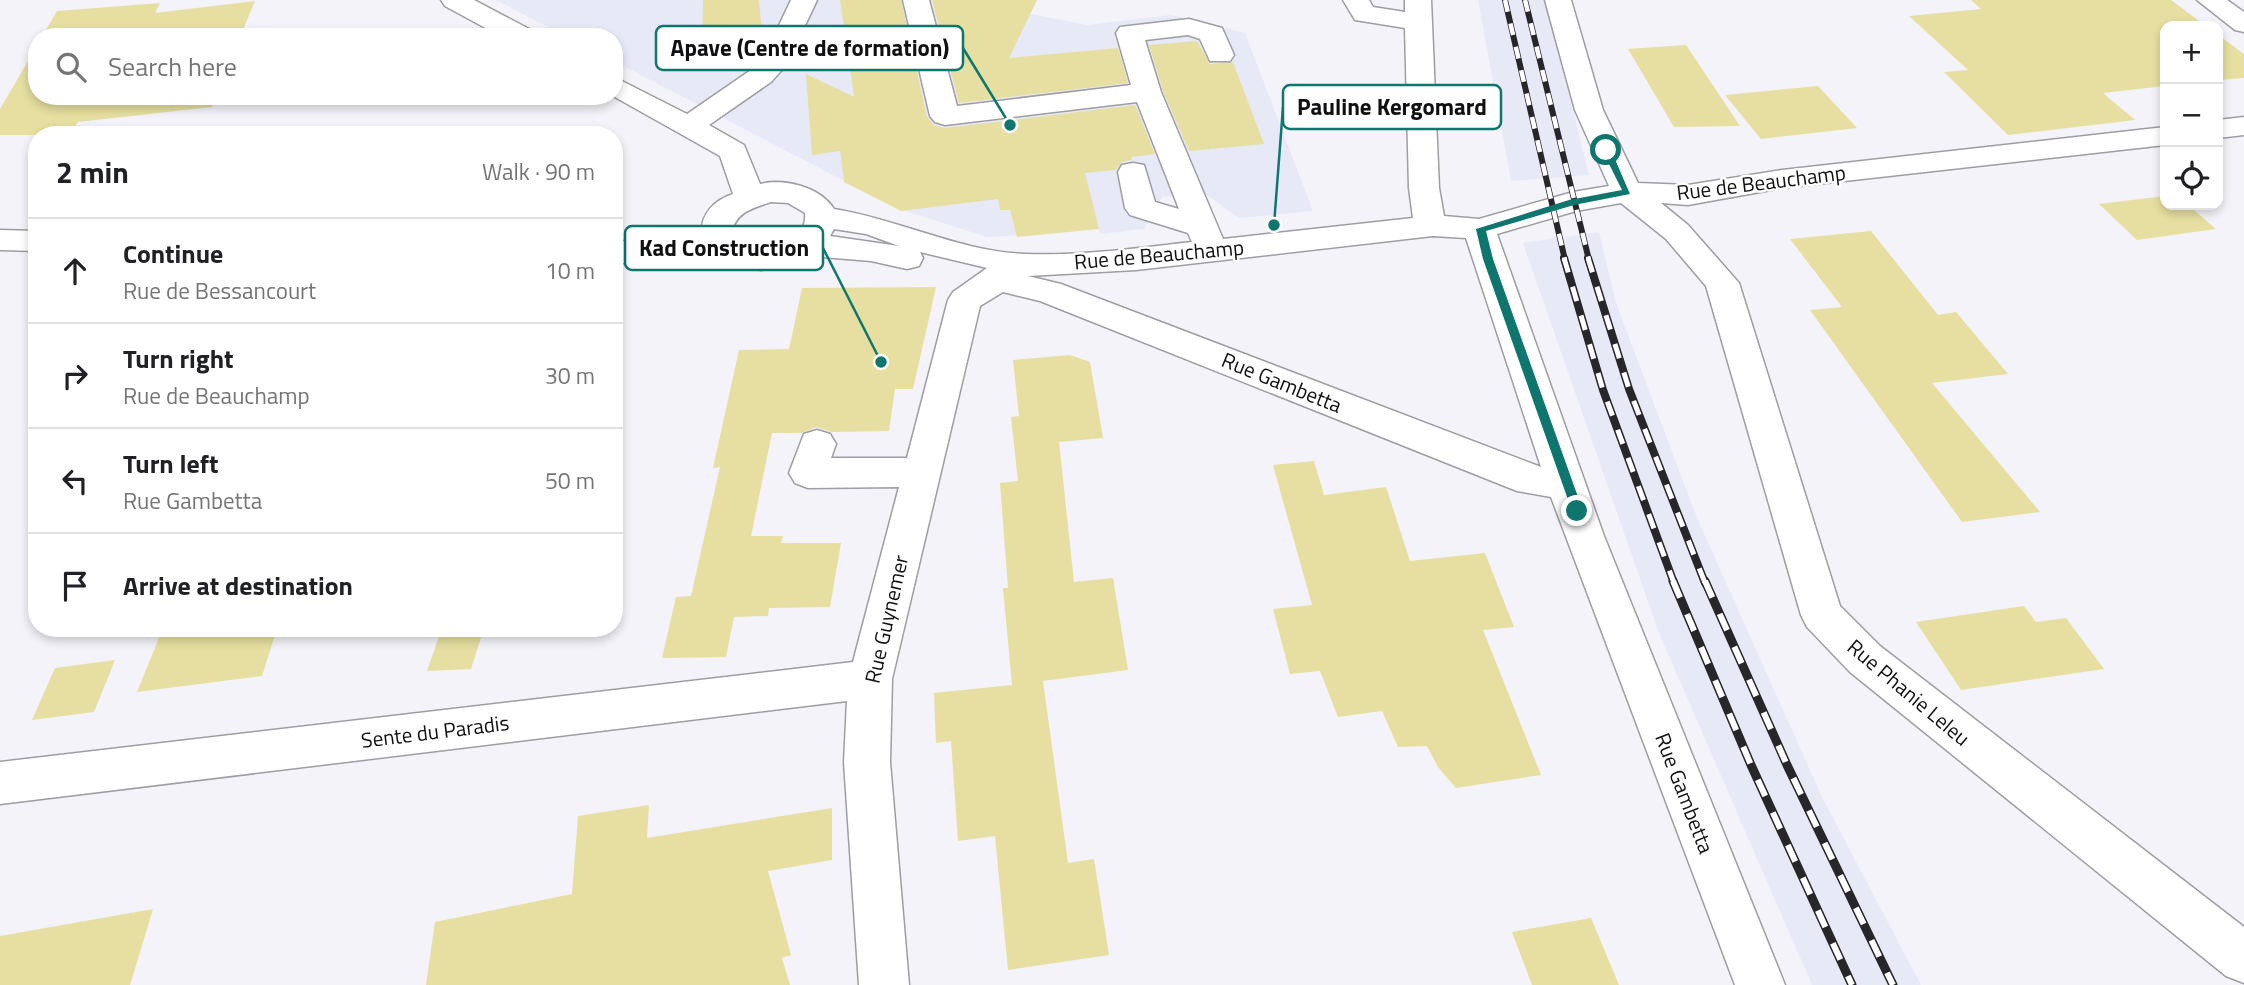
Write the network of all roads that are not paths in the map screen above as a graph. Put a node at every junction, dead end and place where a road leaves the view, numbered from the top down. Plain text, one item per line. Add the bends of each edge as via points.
1 (454, 0) edge
2 (804, 0) edge
3 (916, 0) edge
4 (1356, 0) edge
5 (1558, 0) edge
6 (2210, 0) edge
7 (1419, 11) edge
8 (2244, 24) edge
9 (506, 28) edge
10 (1220, 55) dead end
11 (623, 90) edge
12 (1147, 92) junction
13 (690, 125) junction
14 (2244, 126) edge
15 (2223, 128) edge
16 (2160, 137) edge
17 (1133, 172) dead end
18 (1627, 192) junction
19 (749, 196) junction
20 (821, 217) junction
21 (1433, 226) junction
22 (1480, 229) junction
23 (1206, 238) junction
24 (0, 240) edge
25 (28, 241) edge
26 (719, 243) junction
27 (805, 246) junction
28 (623, 252) edge
29 (1136, 259) junction
30 (1012, 272) junction
31 (1128, 322) junction
32 (817, 444) dead end
33 (922, 472) junction
34 (1565, 483) junction
35 (870, 679) junction
36 (0, 783) edge
37 (2244, 958) edge
38 (884, 985) edge
39 (1760, 985) edge

1 - 9 street
2 - 13 street via 777,58 761,76
3 - 12 street via 945,116
4 - 7 street via 1364,14
5 - 18 street via 1589,110
6 - 8 street
7 - 21 street via 1424,188
10 - 12 street via 1212,34 1189,27 1130,33
11 - 13 street
12 - 23 street
13 - 19 street via 733,151
14 - 15 street
16 - 18 street, Rue de Beauchamp via 1782,179 1688,195
17 - 23 street via 1140,208
18 - 22 street, Rue de Beauchamp
18 - 37 street, Rue Phanie Leleu via 1677,232 1722,284 1822,615 1865,659
19 - 20 street via 788,192 805,196 817,205
19 - 26 street via 719,217 715,230
20 - 27 street via 819,230
20 - 30 street, Rue de Beauchamp via 870,225
21 - 22 street, Rue de Beauchamp
21 - 23 street, Rue de Beauchamp
22 - 34 street, Rue Gambetta
23 - 29 street, Rue de Beauchamp
24 - 25 street
26 - 27 street via 731,253 749,258 771,258
26 - 28 street
27 - 30 street, Rue de Beauchamp via 871,250
29 - 30 street, Rue de Beauchamp
29 - 31 street via 1102,279 1101,295
30 - 31 street, Rue Gambetta via 1049,292
30 - 33 street, Rue Guynemer via 965,300
31 - 34 street, Rue Gambetta via 1531,481
32 - 33 street via 808,473
33 - 35 street, Rue Guynemer
34 - 39 street, Rue Gambetta
35 - 36 street, Sente du Paradis
35 - 38 street, Rue Guynemer via 867,762

